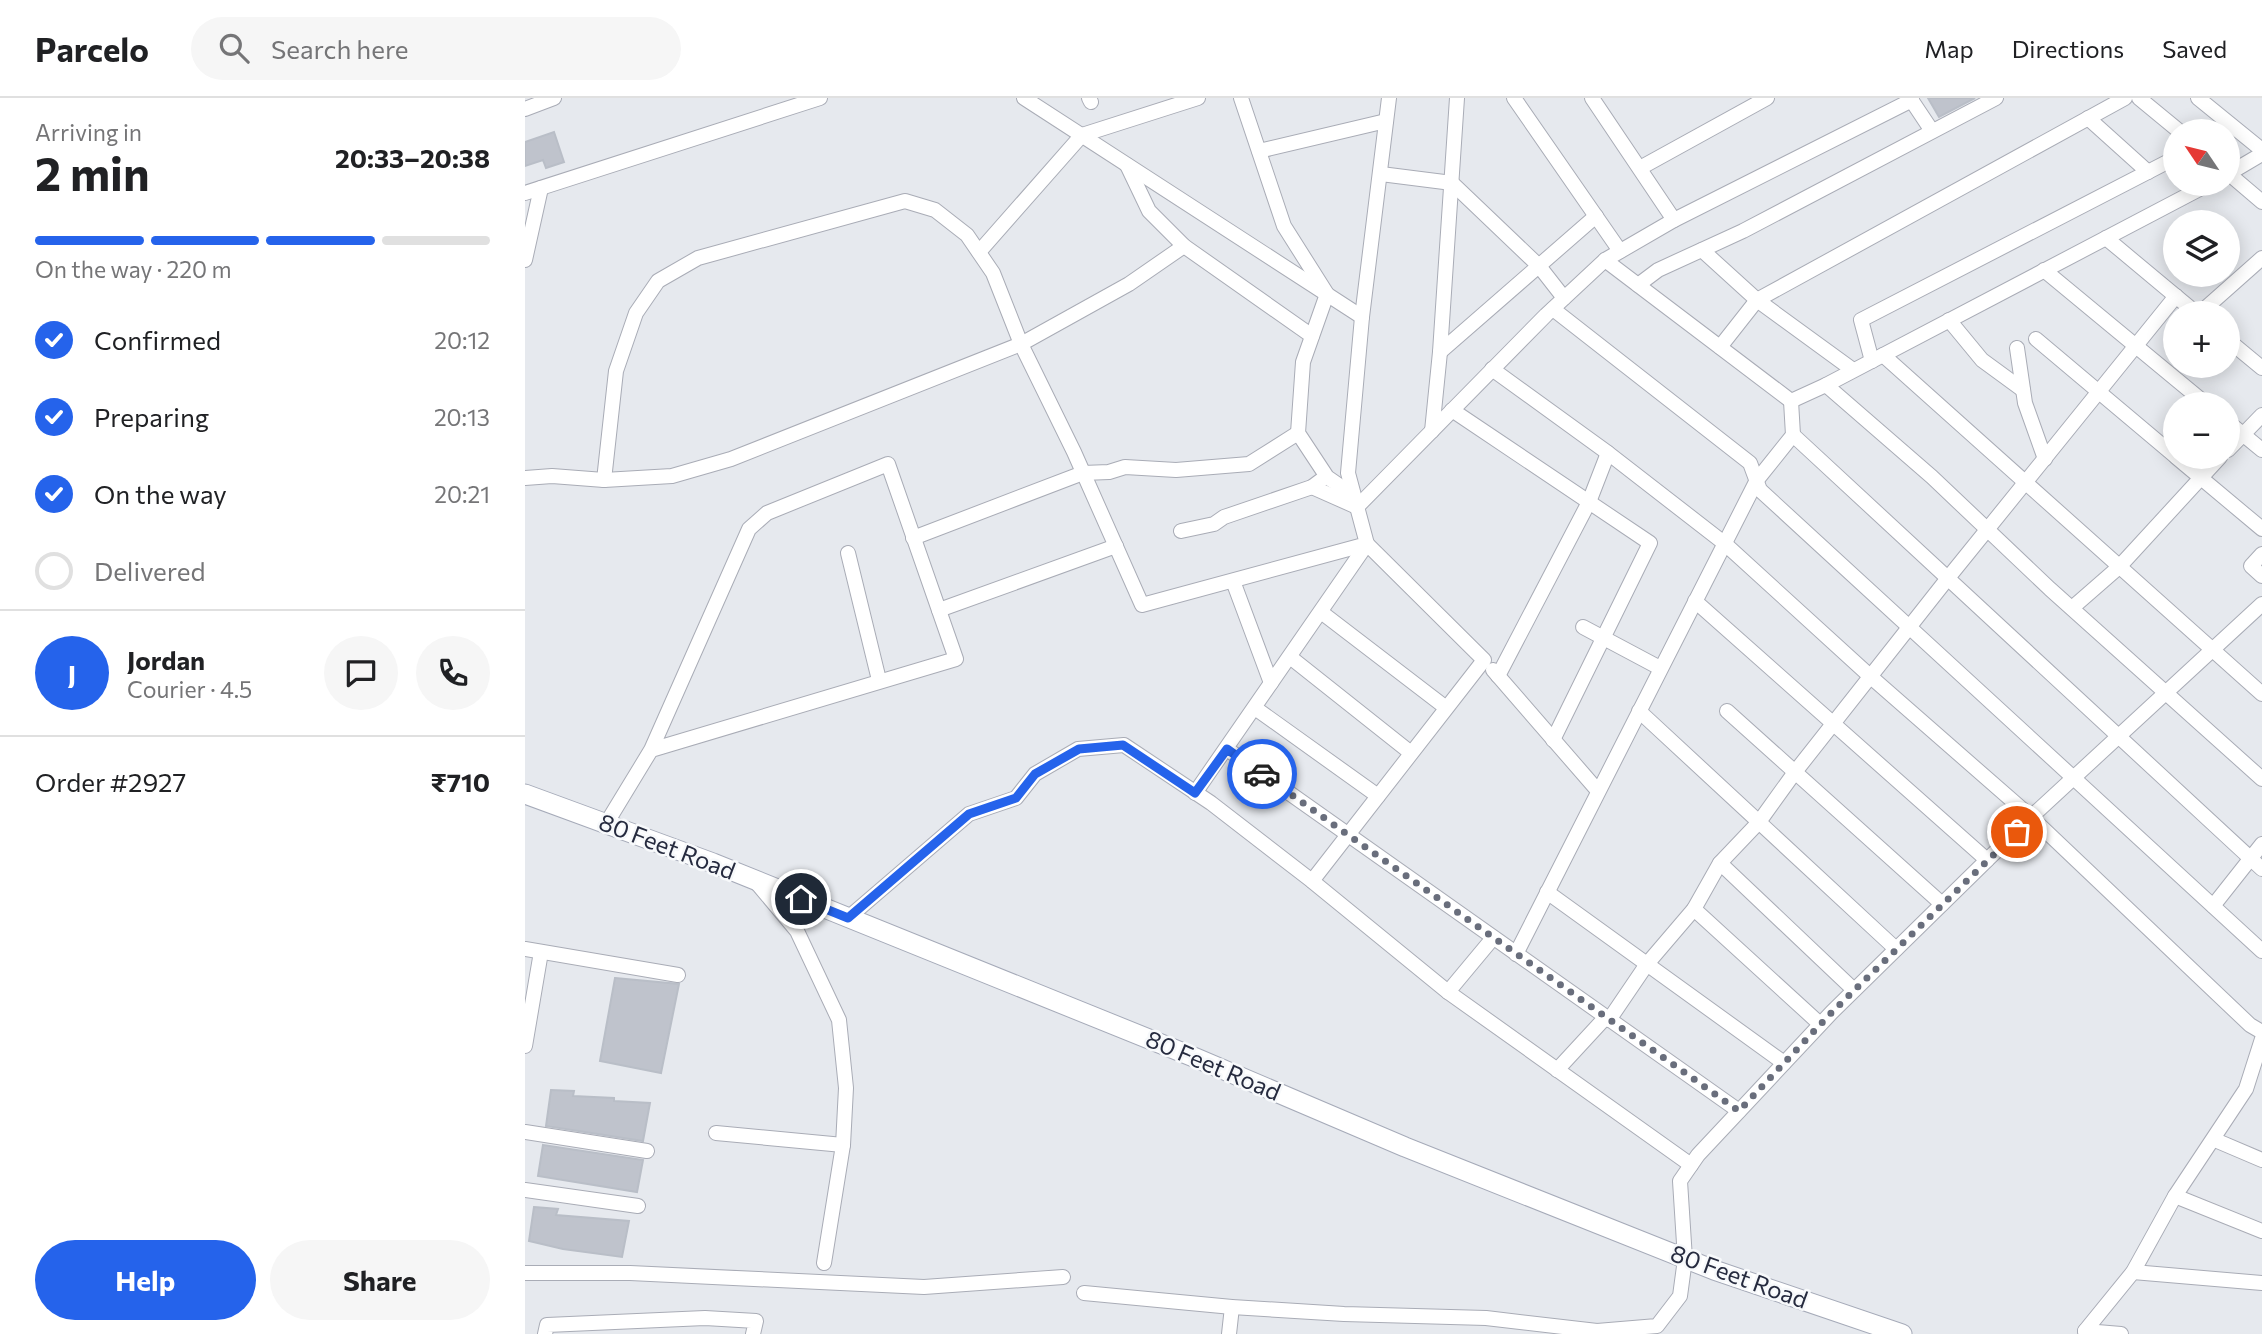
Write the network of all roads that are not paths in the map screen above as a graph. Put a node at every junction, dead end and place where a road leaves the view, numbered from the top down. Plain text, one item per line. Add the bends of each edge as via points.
1 (554, 98) edge
2 (820, 98) edge
3 (1024, 98) edge
4 (1198, 98) edge
5 (1241, 98) edge
6 (1389, 98) edge
7 (1457, 98) edge
8 (1514, 98) edge
9 (1592, 98) edge
10 (1767, 98) edge
11 (1996, 98) edge
12 (2125, 98) edge
13 (2140, 98) edge
14 (2198, 98) edge
15 (1911, 99) edge
16 (525, 109) edge
17 (2088, 118) junction
18 (2165, 119) edge
19 (1386, 121) junction
20 (1932, 131) junction
21 (1081, 135) junction
22 (1259, 151) junction
23 (2262, 152) edge
24 (1126, 164) junction
25 (2163, 164) edge
26 (2240, 166) edge
27 (1640, 168) junction
28 (2148, 172) junction
29 (1381, 174) junction
30 (1452, 183) junction
31 (2240, 184) edge
32 (541, 188) junction
33 (525, 193) edge
34 (2186, 196) edge
35 (2262, 202) edge
36 (1596, 216) junction
37 (1674, 220) junction
38 (2106, 238) junction
39 (1184, 246) junction
40 (1702, 250) junction
41 (1620, 251) junction
42 (979, 252) junction
43 (2262, 258) edge
44 (525, 260) edge
45 (1605, 260) junction
46 (1539, 266) junction
47 (2044, 271) junction
48 (1638, 285) junction
49 (1327, 294) junction
50 (2176, 296) junction
51 (1757, 300) junction
52 (2182, 301) edge
53 (2212, 301) edge
54 (1558, 304) junction
55 (1362, 317) junction
56 (1949, 320) junction
57 (1312, 336) junction
58 (2036, 339) dead end
59 (1021, 344) junction
60 (1720, 347) junction
61 (2136, 347) junction
62 (2017, 348) dead end
63 (2240, 350) edge
64 (1440, 352) junction
65 (1877, 358) junction
66 (2262, 368) edge
67 (1492, 369) junction
68 (1853, 370) junction
69 (1826, 385) junction
70 (2023, 390) junction
71 (2100, 392) junction
72 (2191, 392) edge
73 (1791, 401) junction
74 (1452, 410) junction
75 (2262, 415) edge
76 (1432, 432) junction
77 (2240, 432) edge
78 (1298, 433) junction
79 (1793, 435) junction
80 (2243, 435) junction
81 (2240, 438) edge
82 (2163, 445) edge
83 (2262, 450) edge
84 (1608, 453) junction
85 (2045, 459) junction
86 (2191, 469) edge
87 (2208, 469) edge
88 (1083, 473) junction
89 (1327, 477) junction
90 (2200, 477) junction
91 (525, 478) edge
92 (604, 480) junction
93 (1757, 480) junction
94 (2025, 484) junction
95 (1312, 487) junction
96 (1355, 501) junction
97 (1588, 502) junction
98 (1987, 529) junction
99 (2262, 529) edge
100 (1181, 531) dead end
101 (913, 538) junction
102 (1724, 543) junction
103 (1367, 544) junction
104 (1116, 546) junction
105 (848, 554) dead end
106 (2262, 554) edge
107 (2119, 567) junction
108 (2262, 576) edge
109 (1948, 578) junction
110 (1233, 581) junction
111 (1695, 601) junction
112 (2262, 604) edge
113 (2072, 608) junction
114 (939, 610) junction
115 (1321, 612) junction
116 (1910, 626) junction
117 (1583, 627) dead end
118 (1603, 637) junction
119 (2213, 649) junction
120 (1290, 657) junction
121 (1484, 660) junction
122 (1660, 668) junction
123 (1498, 676) junction
124 (1871, 677) junction
125 (879, 680) junction
126 (1271, 683) junction
127 (2167, 692) junction
128 (2262, 694) edge
129 (1445, 707) junction
130 (1255, 708) junction
131 (1639, 711) junction
132 (1727, 711) dead end
133 (1833, 723) junction
134 (2119, 736) junction
135 (1553, 740) junction
136 (1227, 749) junction
137 (651, 750) junction
138 (1411, 753) junction
139 (1794, 772) junction
140 (2074, 778) junction
141 (2262, 779) edge
142 (1598, 791) junction
143 (1195, 793) junction
144 (525, 794) edge
145 (1378, 796) junction
146 (2031, 817) junction
147 (1759, 822) junction
148 (606, 824) junction
149 (1347, 835) junction
150 (2262, 844) edge
151 (2251, 859) junction
152 (1987, 860) junction
153 (1720, 863) junction
154 (2262, 869) edge
155 (755, 880) junction
156 (1312, 881) junction
157 (1547, 892) junction
158 (1942, 904) junction
159 (2213, 906) junction
160 (1694, 909) junction
161 (848, 918) junction
162 (1493, 938) junction
163 (525, 949) edge
164 (1896, 949) junction
165 (2262, 951) edge
166 (541, 952) junction
167 (1515, 954) junction
168 (1647, 964) junction
169 (678, 975) dead end
170 (1854, 990) junction
171 (1448, 992) junction
172 (1609, 1020) junction
173 (1820, 1024) junction
174 (2262, 1032) edge
175 (2262, 1039) edge
176 (525, 1046) edge
177 (1784, 1063) junction
178 (1557, 1070) junction
179 (2246, 1089) junction
180 (2262, 1096) edge
181 (1739, 1111) junction
182 (525, 1132) edge
183 (716, 1133) dead end
184 (2215, 1140) junction
185 (843, 1145) junction
186 (647, 1151) dead end
187 (2262, 1160) edge
188 (1691, 1165) junction
189 (525, 1191) edge
190 (2175, 1196) junction
191 (638, 1206) dead end
192 (2262, 1231) edge
193 (1685, 1259) junction
194 (824, 1263) dead end
195 (2133, 1272) junction
196 (525, 1273) edge
197 (1063, 1277) dead end
198 (2262, 1283) edge
199 (1084, 1293) dead end
200 (1233, 1307) junction
201 (705, 1318) junction
202 (632, 1327) edge
203 (1500, 1327) edge
204 (1656, 1330) edge
205 (545, 1334) edge
206 (701, 1334) edge
207 (753, 1334) edge
208 (1229, 1334) edge
209 (1902, 1334) edge
210 (2121, 1334) edge

1 - 16 street
2 - 32 street
3 - 21 street
4 - 21 street
5 - 22 street
6 - 19 street
7 - 30 street
8 - 36 street
9 - 27 street
10 - 27 street
11 - 20 street
12 - 17 street
13 - 18 street
14 - 23 street
15 - 20 street
15 - 37 street
17 - 28 street
17 - 51 street
19 - 22 street
19 - 29 street
20 - 40 street
21 - 24 street
21 - 42 street
22 - 49 street via 1284,226
23 - 26 street
24 - 39 street via 1149,211
24 - 49 street
25 - 28 street
27 - 37 street
28 - 65 street via 1861,320
29 - 30 street
29 - 55 street
30 - 46 street
30 - 64 street
31 - 35 street
32 - 33 street
32 - 44 street
34 - 38 street
36 - 41 street
36 - 46 street
37 - 41 street
38 - 47 street
38 - 50 street
39 - 57 street
39 - 59 street via 1129,284
40 - 48 street via 1658,270
40 - 51 street
41 - 45 street
42 - 59 street via 993,273
42 - 92 street via 967,235 935,210 905,201 698,258 658,281 636,313 616,371
43 - 53 street
45 - 48 street
45 - 54 street
46 - 54 street
46 - 64 street
47 - 56 street
47 - 61 street
48 - 60 street
49 - 55 street
49 - 57 street
50 - 52 street
50 - 61 street
51 - 60 street
51 - 68 street
54 - 67 street
54 - 93 street via 1750,463
55 - 96 street via 1348,472
56 - 65 street
56 - 70 street via 1982,360
57 - 78 street via 1303,362
58 - 71 street
59 - 88 street
59 - 92 street via 731,459 672,476
60 - 73 street
61 - 71 street
61 - 72 street
62 - 70 street
63 - 66 street
64 - 76 street
65 - 68 street
65 - 94 street
67 - 74 street
67 - 84 street
68 - 69 street
69 - 73 street
69 - 98 street
70 - 85 street
71 - 82 street
71 - 85 street
73 - 79 street
74 - 76 street
74 - 97 street
75 - 80 street
76 - 96 street
77 - 80 street
78 - 88 street via 1249,464 1176,470 1125,467
78 - 89 street
79 - 93 street
79 - 109 street
80 - 81 street
80 - 83 street
84 - 97 street
84 - 102 street
85 - 94 street
86 - 90 street
87 - 90 street
88 - 101 street
88 - 104 street
89 - 95 street
89 - 96 street
90 - 99 street
90 - 107 street
91 - 92 street
93 - 102 street
93 - 116 street via 1760,489
94 - 98 street
94 - 107 street
95 - 96 street
95 - 100 street via 1214,524
96 - 103 street
97 - 118 street via 1650,543
97 - 123 street
98 - 109 street
98 - 113 street
101 - 114 street
101 - 137 street via 888,464 767,513 749,529
102 - 111 street
102 - 124 street
103 - 110 street
103 - 115 street
103 - 121 street
104 - 110 street via 1142,605
104 - 114 street
105 - 125 street
106 - 108 street via 2251,566
107 - 113 street
107 - 119 street
109 - 116 street
109 - 134 street
110 - 126 street
111 - 122 street
111 - 133 street
112 - 119 street
113 - 127 street
114 - 125 street via 956,659
115 - 120 street
115 - 129 street
116 - 124 street
116 - 140 street
117 - 118 street
118 - 122 street
118 - 135 street
119 - 127 street
119 - 128 street
120 - 126 street
120 - 138 street
121 - 123 street
121 - 129 street
122 - 131 street
123 - 135 street
124 - 133 street
124 - 146 street
125 - 137 street
126 - 130 street
127 - 134 street
127 - 141 street
129 - 138 street
130 - 136 street
130 - 145 street
131 - 142 street
131 - 147 street
132 - 139 street
133 - 139 street
133 - 152 street
134 - 140 street
134 - 151 street
135 - 142 street
136 - 143 street
136 - 149 street
137 - 148 street
138 - 145 street
139 - 147 street
139 - 158 street
140 - 146 street
140 - 159 street
142 - 157 street
143 - 156 street
143 - 161 street via 1123,745 1079,749 1035,774 1016,798 969,814
144 - 148 main road, 80 Feet Road
145 - 149 street
146 - 152 street
146 - 174 street via 2250,1026
147 - 153 street
147 - 164 street
148 - 155 main road, 80 Feet Road
149 - 156 street
149 - 162 street
150 - 151 street
151 - 154 street
151 - 159 street
152 - 158 street
153 - 160 street
153 - 170 street
155 - 161 main road, 80 Feet Road
155 - 185 street via 797,931 839,1020 846,1088
156 - 171 street
157 - 167 street
157 - 168 street
158 - 164 street
159 - 165 street
160 - 168 street
160 - 173 street
161 - 193 main road, 80 Feet Road
162 - 167 street
162 - 171 street
163 - 166 street
164 - 170 street
166 - 169 street
166 - 176 street
167 - 172 street
168 - 172 street
168 - 177 street
170 - 173 street
171 - 178 street
172 - 178 street via 1605,1018
172 - 181 street
173 - 177 street
175 - 179 street
177 - 181 street
178 - 188 street
179 - 180 street
179 - 184 street
181 - 188 street
182 - 186 street
183 - 185 street
184 - 187 street
184 - 190 street
185 - 194 street
188 - 193 street via 1680,1181
189 - 191 street
190 - 192 street
190 - 195 street
193 - 204 street via 1679,1296
193 - 209 main road, 80 Feet Road
195 - 198 street
195 - 210 street via 2085,1331
196 - 197 street via 629,1273 924,1287
199 - 200 street
200 - 203 street
200 - 208 street
201 - 202 street
201 - 206 street
201 - 207 street via 756,1321
202 - 205 street via 547,1325
203 - 204 street

